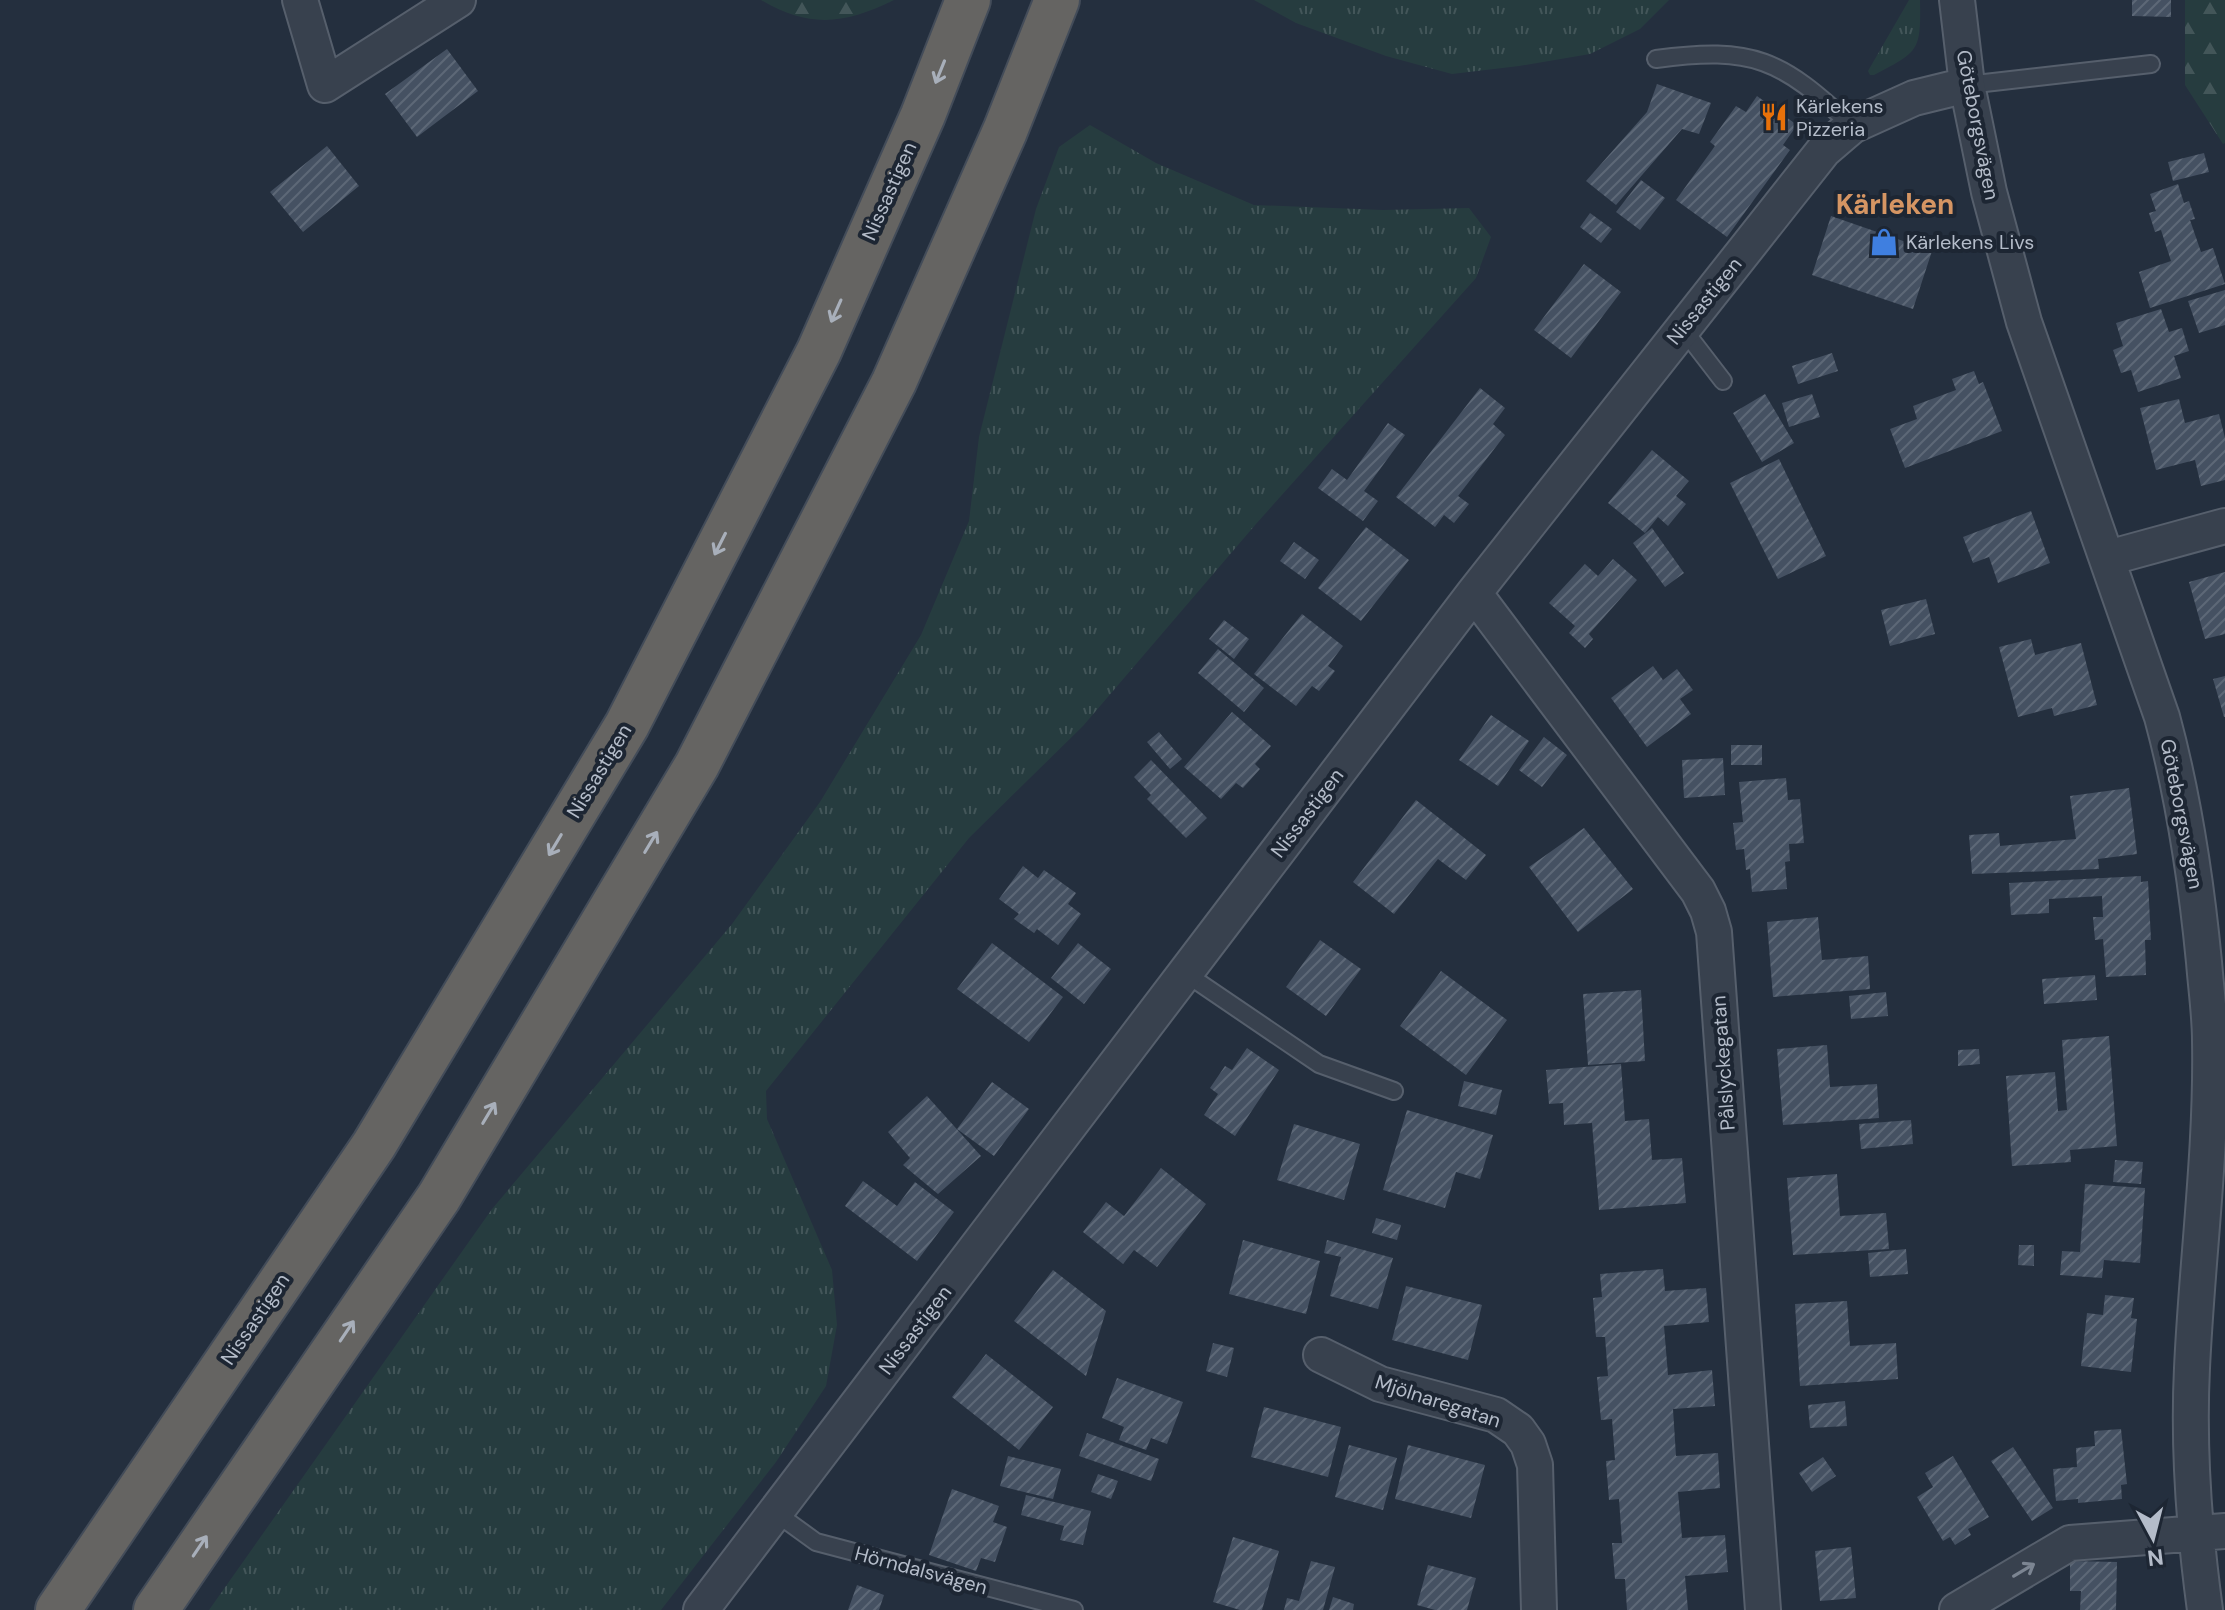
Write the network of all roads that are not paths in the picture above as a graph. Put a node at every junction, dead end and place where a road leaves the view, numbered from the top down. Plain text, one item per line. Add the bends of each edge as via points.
1 (300, 0) edge
2 (458, 0) edge
3 (968, 0) edge
4 (1057, 0) edge
5 (1957, 0) edge
6 (1656, 59) dead end
7 (2151, 64) dead end
8 (1967, 85) junction
9 (1852, 126) junction
10 (1683, 329) junction
11 (1723, 381) dead end
12 (2225, 526) edge
13 (2108, 558) junction
14 (1474, 593) junction
15 (1185, 973) junction
16 (1394, 1091) dead end
17 (1321, 1355) dead end
18 (776, 1513) junction
19 (2210, 1533) edge
20 (58, 1610) edge
21 (156, 1610) edge
22 (701, 1610) edge
23 (1074, 1610) edge
24 (1539, 1610) edge
25 (1763, 1610) edge
26 (1957, 1610) edge
27 (2205, 1610) edge

1 - 2 street via 325,85
3 -> 20 highway, Nissastigen via 819,351 627,725 374,1145
21 -> 4 highway via 439,1197 697,765 894,382
5 - 8 street, Göteborgsvägen
6 - 9 lane via 1740,54 1779,67
7 - 8 lane
8 - 9 street, Nissastigen via 1914,98
8 - 13 street, Göteborgsvägen via 2024,322
9 - 10 street, Nissastigen via 1824,150
10 - 11 lane
10 - 14 street, Nissastigen
12 - 13 street
13 - 19 street, Göteborgsvägen via 2179,782 2207,937 2207,1155 2191,1463
14 - 15 street, Nissastigen
14 - 25 street, Pålslyckegatan via 1698,891 1714,932
15 - 16 lane via 1319,1064
15 - 18 street, Nissastigen
17 - 24 street, Mjölnaregatan via 1380,1384 1496,1415 1518,1430 1535,1465
18 - 22 street, Nissastigen
18 - 23 lane, Hörndalsvägen via 816,1542
26 -> 19 street via 2070,1543
19 - 27 street, Göteborgsvägen

